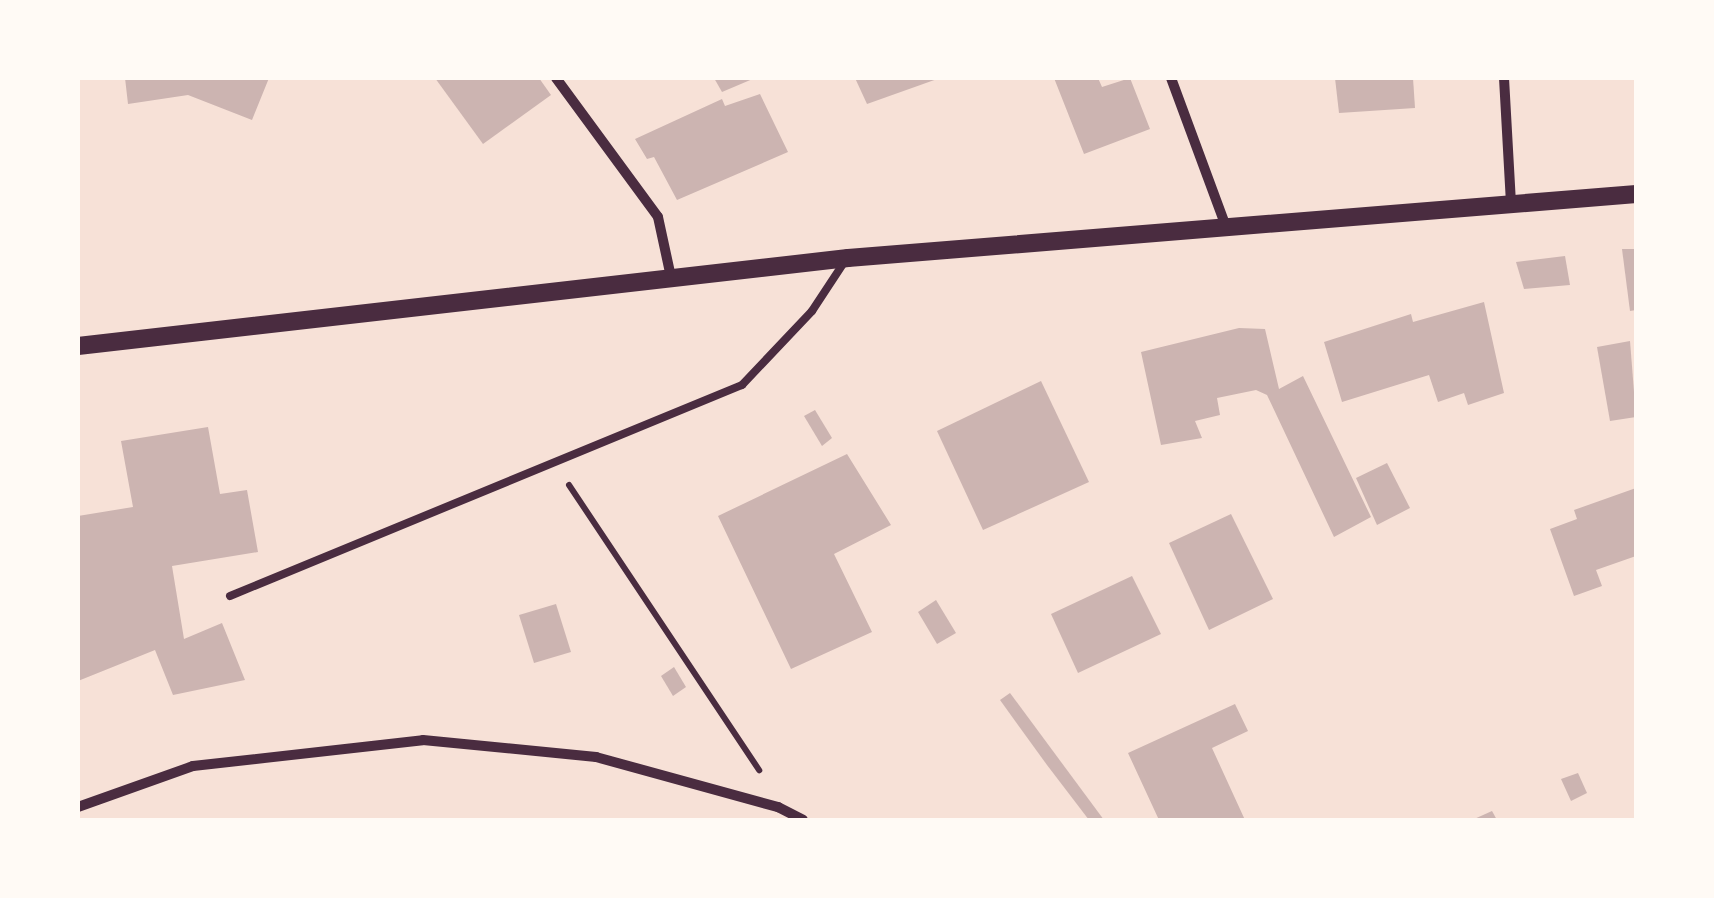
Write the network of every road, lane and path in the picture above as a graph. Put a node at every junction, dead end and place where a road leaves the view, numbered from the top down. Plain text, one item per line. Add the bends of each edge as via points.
1 (556, 78) edge
2 (1171, 78) edge
3 (1504, 78) edge
4 (1636, 194) edge
5 (1511, 203) junction
6 (1226, 226) junction
7 (848, 258) junction
8 (670, 277) junction
9 (78, 346) edge
10 (553, 461) junction
11 (230, 596) dead end
12 (78, 807) edge
13 (778, 807) junction
14 (803, 820) edge

1 - 8 street via 658,217
2 - 6 street
3 - 5 street
4 - 5 street
5 - 6 street
6 - 7 street
7 - 8 street
7 - 10 lane via 812,311 742,384
8 - 9 street
10 - 11 lane
10 - 13 path via 751,755
12 - 13 street via 193,766 423,740 596,756
13 - 14 street

